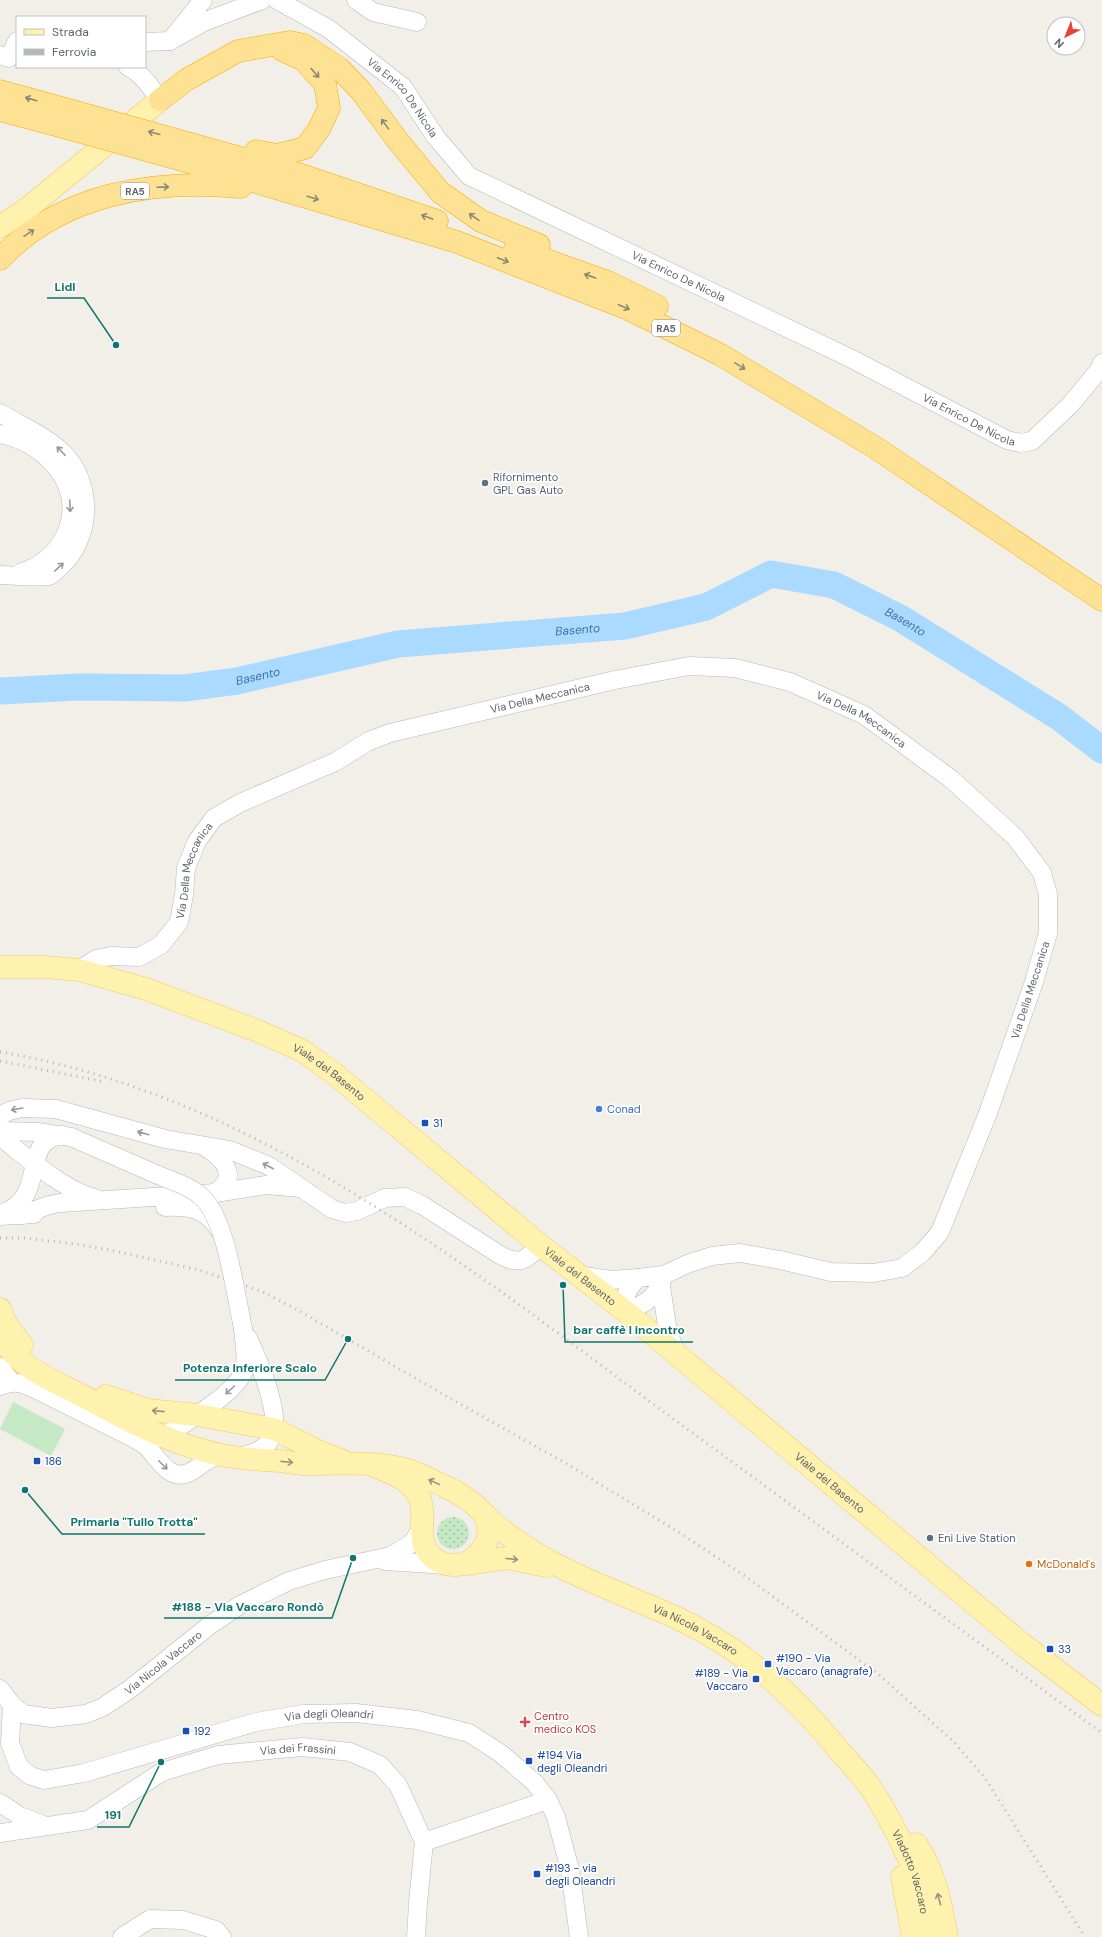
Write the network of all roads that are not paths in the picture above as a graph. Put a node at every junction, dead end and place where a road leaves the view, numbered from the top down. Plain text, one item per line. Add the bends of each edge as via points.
1 (203, 0) edge
2 (262, 0) edge
3 (277, 0) edge
4 (356, 0) edge
5 (417, 22) dead end
6 (146, 42) edge
7 (170, 42) junction
8 (16, 43) edge
9 (272, 45) junction
10 (0, 55) edge
11 (130, 68) edge
12 (0, 91) edge
13 (160, 100) junction
14 (0, 110) edge
15 (57, 116) junction
16 (186, 152) junction
17 (228, 153) junction
18 (288, 191) junction
19 (28, 208) junction
20 (0, 227) edge
21 (0, 240) edge
22 (0, 259) edge
23 (569, 268) junction
24 (1102, 363) edge
25 (0, 413) edge
26 (0, 434) edge
27 (5, 575) edge
28 (1102, 584) edge
29 (1102, 600) edge
30 (0, 967) edge
31 (80, 970) junction
32 (0, 1116) edge
33 (0, 1132) edge
34 (60, 1136) junction
35 (0, 1137) edge
36 (204, 1147) junction
37 (17, 1150) junction
38 (35, 1162) junction
39 (56, 1179) junction
40 (31, 1182) junction
41 (301, 1188) junction
42 (215, 1193) junction
43 (104, 1200) junction
44 (0, 1215) edge
45 (22, 1215) junction
46 (224, 1239) junction
47 (540, 1245) junction
48 (577, 1275) junction
49 (638, 1278) junction
50 (663, 1281) junction
51 (625, 1311) junction
52 (2, 1322) edge
53 (243, 1328) junction
54 (677, 1356) junction
55 (0, 1367) edge
56 (6, 1384) edge
57 (197, 1415) junction
58 (274, 1429) junction
59 (160, 1437) junction
60 (135, 1439) junction
61 (220, 1455) junction
62 (348, 1462) junction
63 (374, 1466) junction
64 (474, 1506) junction
65 (423, 1524) junction
66 (374, 1561) junction
67 (455, 1565) junction
68 (565, 1570) junction
69 (0, 1689) edge
70 (12, 1705) junction
71 (1102, 1705) edge
72 (870, 1787) junction
73 (548, 1800) junction
74 (0, 1803) edge
75 (884, 1810) junction
76 (46, 1826) junction
77 (0, 1833) edge
78 (424, 1842) junction
79 (122, 1937) edge
80 (222, 1937) edge
81 (416, 1937) edge
82 (579, 1937) edge
83 (913, 1937) edge
84 (929, 1937) edge
85 (947, 1937) edge

1 - 7 street
2 - 7 street via 206,21
3 - 24 street, Via Enrico De Nicola via 329,29 403,87 434,136 469,176 852,359 1007,440 1020,443 1032,440 1071,404
4 - 5 street via 373,12
6 - 7 street
8 - 10 street via 9,58
9 - 13 highway, RA5 via 238,51 186,80
9 -> 17 highway, RA5 via 304,60 325,84 329,108 305,148 278,156 241,148
23 -> 9 highway, RA5 via 545,248 481,221 440,192 340,69 304,45 290,42
11 - 13 street via 148,83
15 -> 12 highway, RA5
13 - 19 main road
14 - 15 highway, RA5
15 - 16 highway, RA5, bridge
16 - 17 highway, RA5
16 - 18 highway, RA5
23 -> 17 highway, RA5 via 295,172
22 -> 18 highway, RA5 via 16,242 39,227 68,209 95,199 152,187 214,184
18 -> 29 highway, RA5 via 457,242 626,308 721,355 876,448
19 - 20 main road
19 - 21 main road
28 -> 23 highway, RA5 via 888,440 719,337 608,282
27 -> 25 street via 49,576 59,568 75,548 80,536 85,518 85,499 78,475 65,455 56,446
26 -> 27 street via 28,444 55,466 67,485 71,507 68,528 58,548 32,569
30 - 31 main road, Viale del Basento
31 - 47 main road, Viale del Basento via 146,989 210,1012 303,1051 336,1075
31 - 50 street, Via Della Meccanica via 96,959 111,956 139,957 161,945 179,922 186,868 197,841 214,818 240,803 335,762 369,741 390,733 615,680 689,666 736,668 790,682 864,715 956,784 1015,837 1042,873 1048,894 1048,933 1034,982 988,1113 940,1232 923,1252 902,1268 873,1273 831,1272 740,1253 712,1256 687,1264
36 -> 32 street via 165,1140 43,1107 22,1108
33 - 34 street via 37,1132
34 - 38 street via 49,1139 42,1145
34 - 39 street via 50,1143 47,1157 49,1168
34 - 46 street, bridge via 80,1140 194,1191 214,1213
35 - 37 street
41 -> 36 street via 269,1166 230,1150
36 - 42 street via 220,1158 227,1168 225,1185
37 - 38 street
37 - 40 street via 28,1163
38 - 39 street
38 - 40 street
39 - 43 street via 76,1191
40 - 44 street via 23,1200
41 - 42 street via 266,1185
41 - 47 street via 332,1209 345,1213 357,1212 392,1196 412,1199 500,1255 514,1260 526,1259
42 - 43 street
43 - 45 street via 49,1204
44 - 45 street
45 - 46 street, bridge via 188,1207 208,1217
46 - 53 street, bridge
47 - 48 main road, Viale del Basento
48 - 49 street via 611,1280
48 - 51 main road, Viale del Basento
49 - 50 street
49 - 51 street via 628,1288 624,1298
50 - 51 street via 651,1300
50 - 54 street via 668,1332
51 - 54 main road, Viale del Basento
57 -> 52 main road via 148,1410 92,1390 37,1358
52 - 59 main road via 15,1355 36,1372
53 -> 57 street via 246,1357 242,1374 233,1388
53 - 58 street via 258,1359 273,1412
54 - 71 main road, Viale del Basento via 1021,1643
55 - 56 street
56 - 60 street via 21,1383
57 - 58 main road
57 - 59 street
57 - 61 street via 192,1424 195,1442
58 - 61 street via 272,1437 263,1447 250,1454
58 - 62 main road via 320,1452
59 - 60 street via 148,1441
59 - 61 main road
60 -> 61 street via 148,1448 164,1467 176,1474 189,1473 206,1459
61 -> 62 main road via 305,1464
62 - 63 main road
64 -> 63 main road, Via Nicola Vaccaro via 459,1493 416,1473
63 - 65 main road via 400,1477 415,1491 424,1509
64 - 65 main road via 458,1498 442,1501 431,1509
64 - 67 main road via 488,1527 486,1544 476,1558
64 - 68 main road, Via Nicola Vaccaro via 513,1539
65 - 66 street, Via Nicola Vaccaro via 417,1537 406,1549
65 - 67 main road via 422,1537 429,1553 435,1559
66 - 67 street, Via Nicola Vaccaro via 401,1560
66 - 70 street, Via Nicola Vaccaro via 325,1570 289,1581 240,1605 210,1625 130,1689 86,1714 52,1718 23,1714
67 -> 68 main road, Via Nicola Vaccaro via 506,1558
68 - 72 main road, Via Nicola Vaccaro via 678,1618 731,1648 795,1700
69 - 70 street, Via Nicola Vaccaro
70 - 73 street, Via degli Oleandri via 10,1743 18,1767 30,1776 44,1780 84,1774 256,1722 304,1714 356,1713 417,1720 469,1733 500,1753 534,1782
72 - 75 main road, Via Nicola Vaccaro
85 -> 72 main road via 940,1900 919,1849
73 - 78 street
73 - 82 street, Via degli Oleandri via 556,1817 570,1870
74 - 76 street, Via dei Frassini via 20,1816
75 - 83 main road via 903,1883
75 - 84 main road, Viadotto Vaccaro via 910,1859
76 - 77 street, Via dei Frassini
76 - 78 street, Via dei Frassini via 88,1820 162,1772 218,1755 302,1747 350,1752 380,1765 398,1785
78 - 81 street
79 - 80 street via 150,1919 183,1920 216,1930

